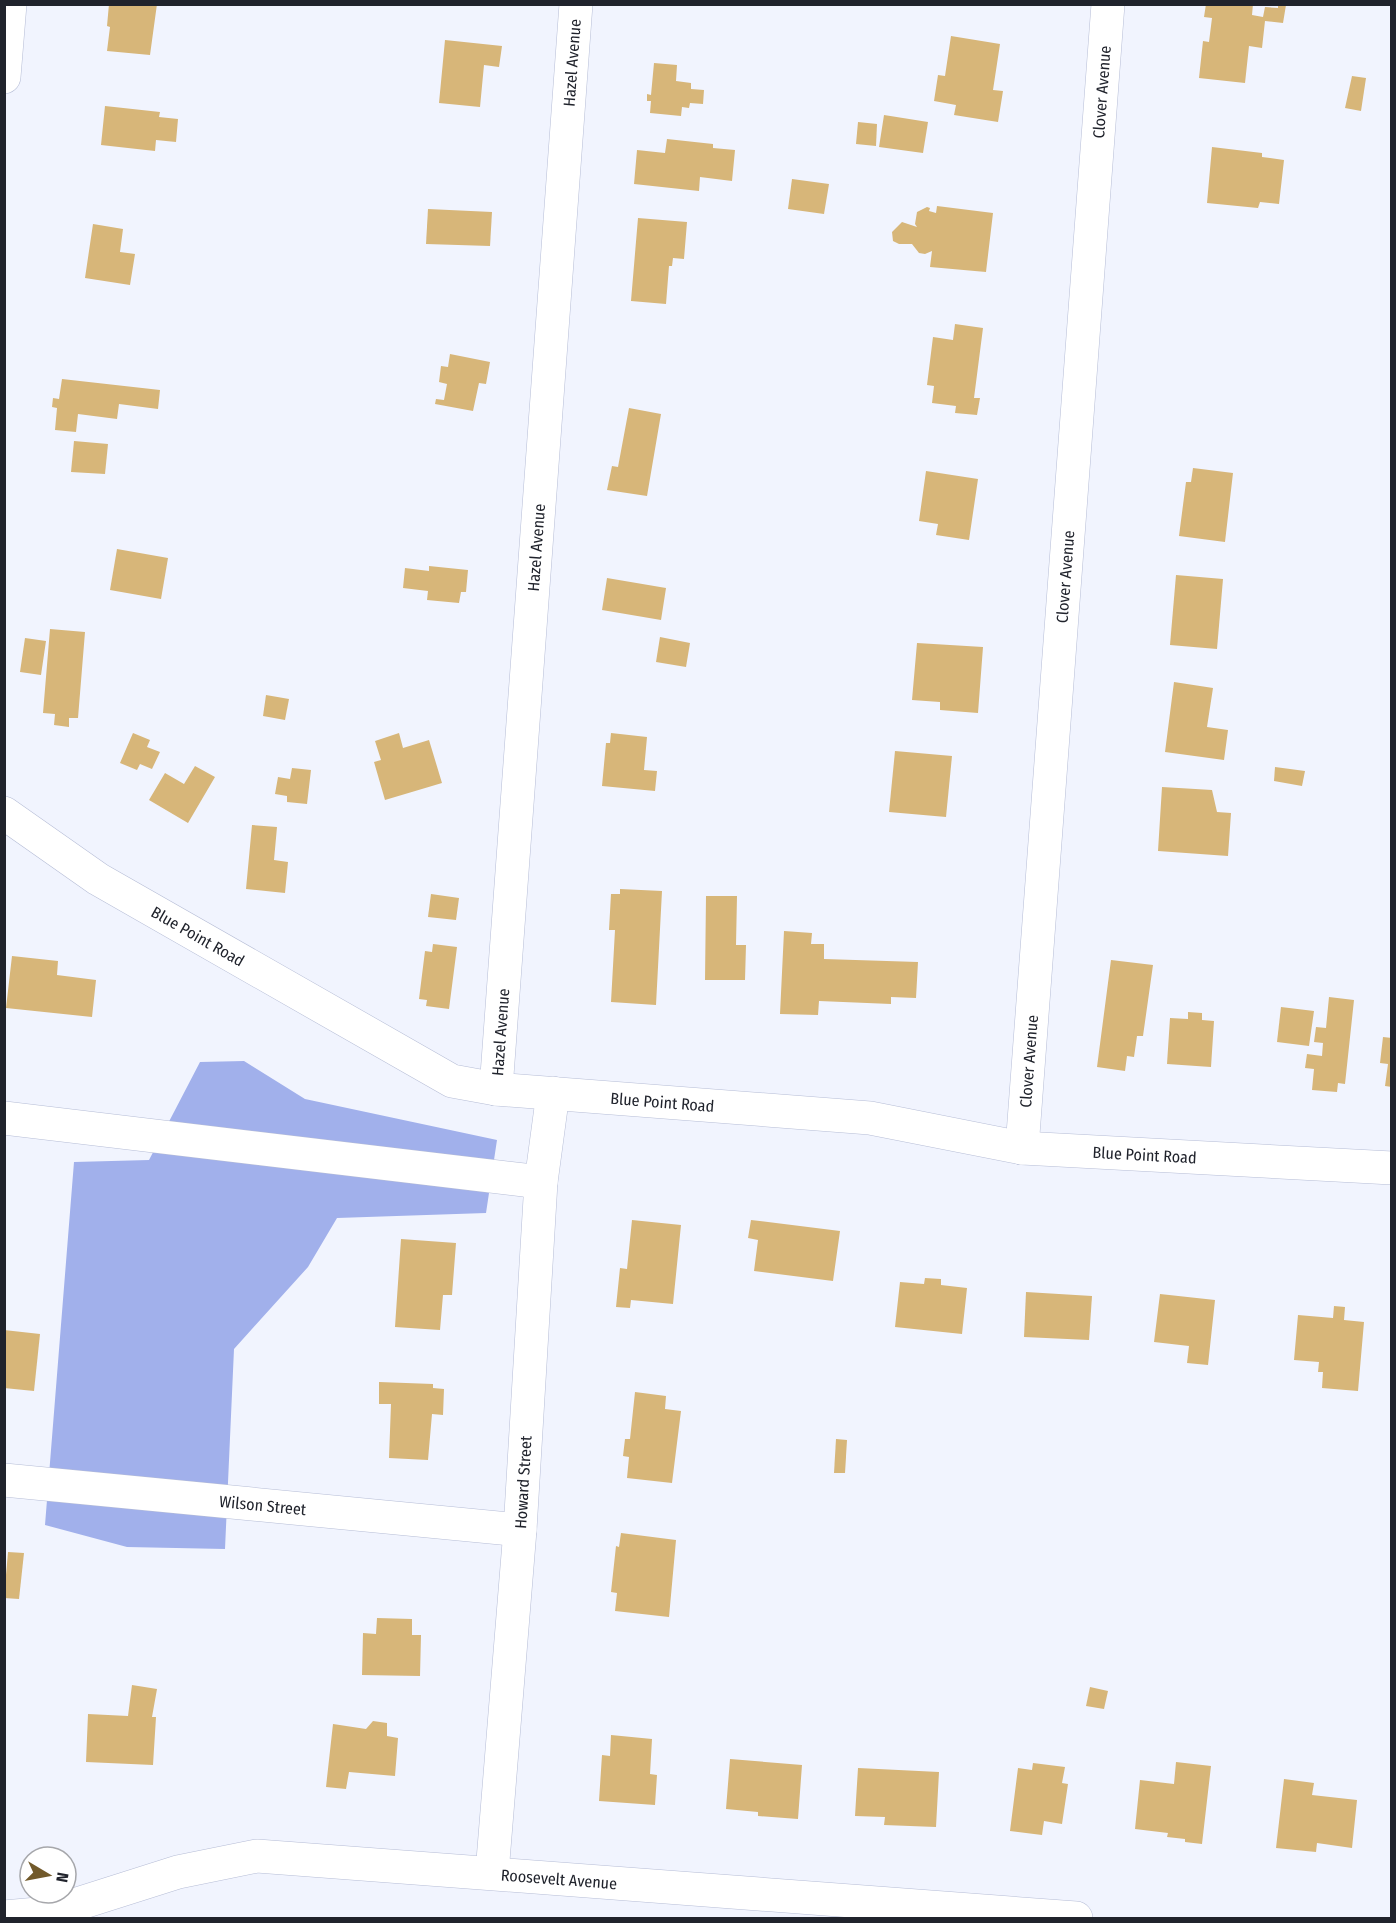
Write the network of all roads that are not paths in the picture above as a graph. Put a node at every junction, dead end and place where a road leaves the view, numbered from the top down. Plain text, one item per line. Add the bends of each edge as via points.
1 (10, 4) edge
2 (576, 4) edge
3 (1108, 4) edge
4 (4, 77) edge
5 (4, 813) edge
6 (496, 1089) junction
7 (553, 1093) junction
8 (4, 1118) edge
9 (1022, 1148) junction
10 (1392, 1168) edge
11 (541, 1182) junction
12 (4, 1480) edge
13 (520, 1530) junction
14 (492, 1873) junction
15 (4, 1917) edge
16 (1076, 1918) edge

1 - 4 street
2 - 6 street, Hazel Avenue
3 - 9 street, Clover Avenue
5 - 6 street, Blue Point Road via 98,879 452,1081
6 - 7 street, Blue Point Road
7 - 9 street, Blue Point Road via 870,1118
7 - 11 street, Howard Street
8 - 11 street
9 - 10 street, Blue Point Road
11 - 13 street, Howard Street
12 - 13 street, Wilson Street
13 - 14 street, Howard Street
14 - 15 street, Roosevelt Avenue via 257,1856 178,1872 49,1913
14 - 16 street, Roosevelt Avenue

